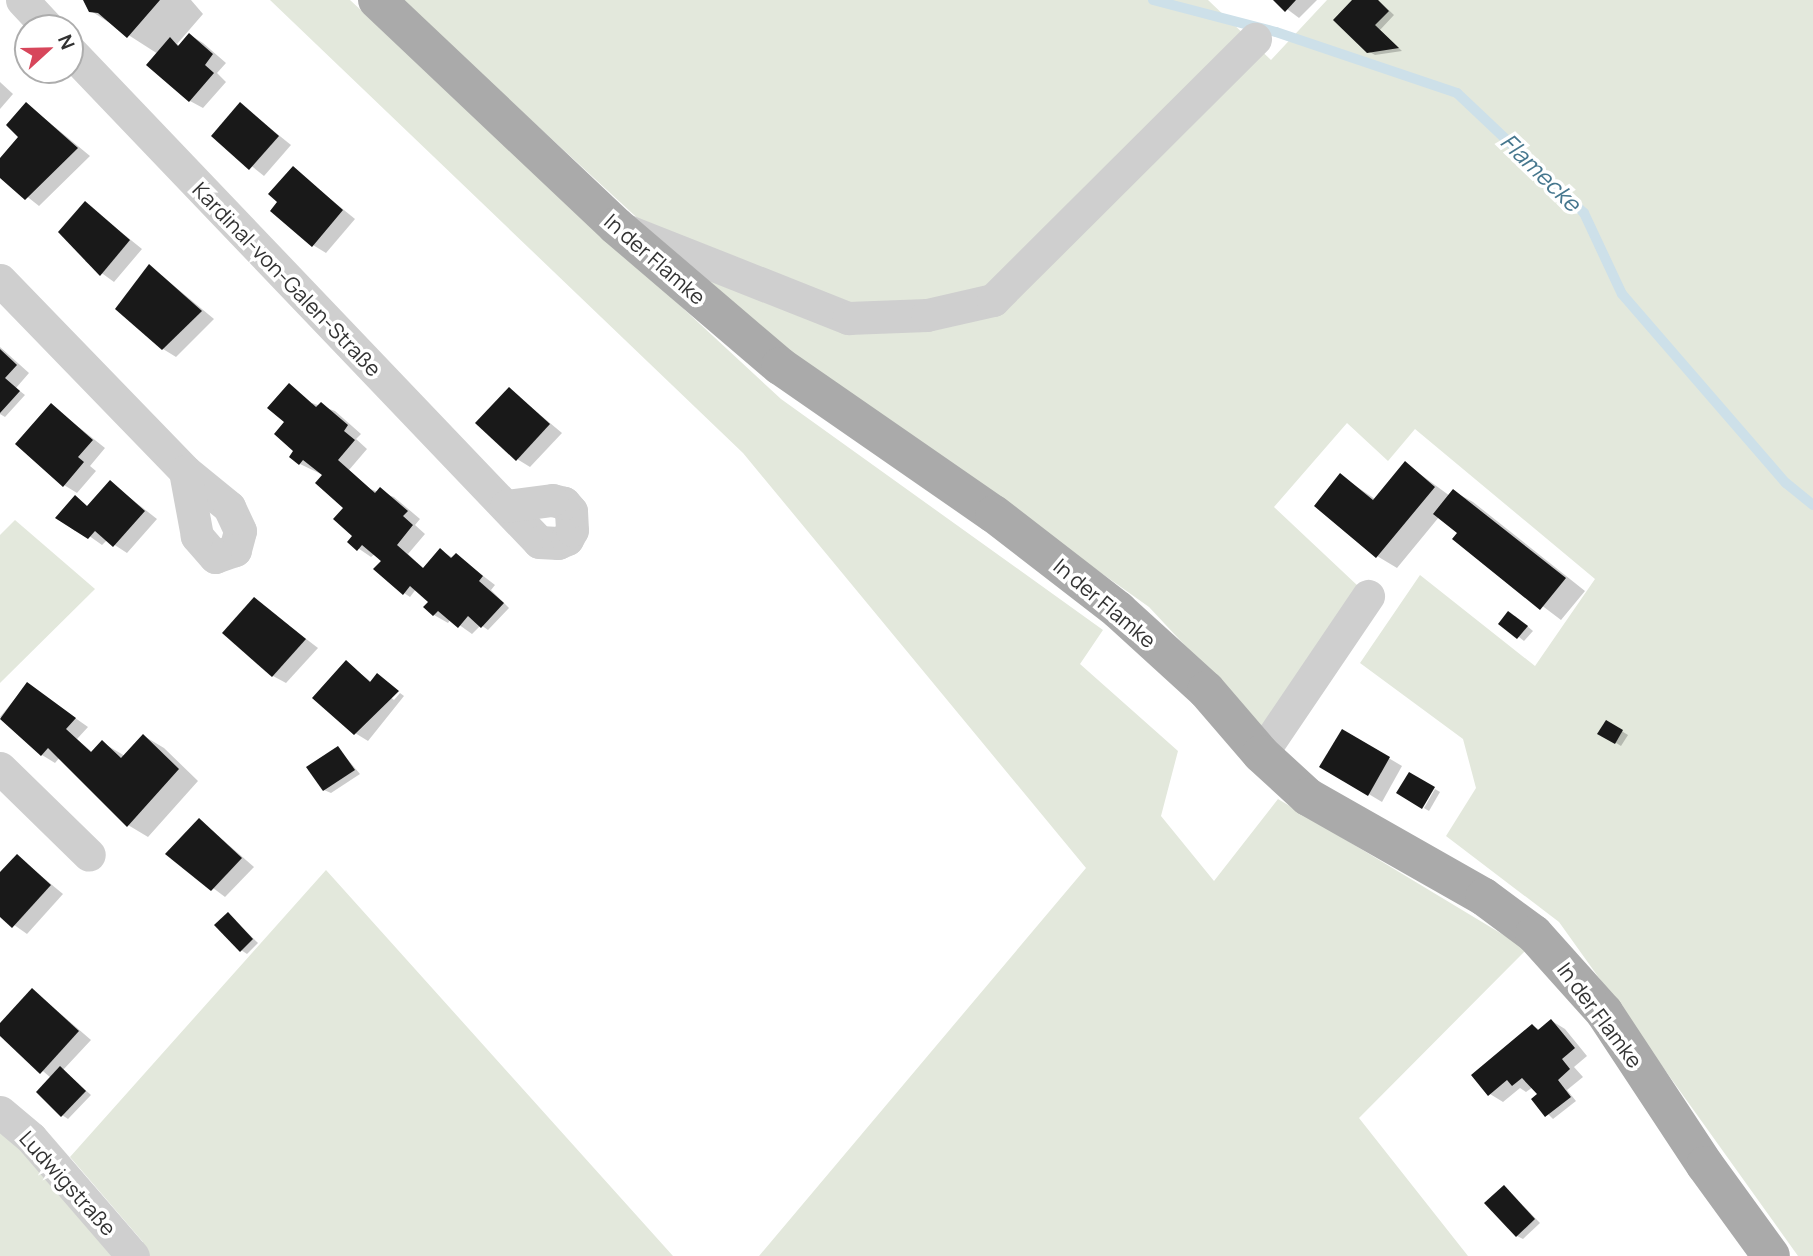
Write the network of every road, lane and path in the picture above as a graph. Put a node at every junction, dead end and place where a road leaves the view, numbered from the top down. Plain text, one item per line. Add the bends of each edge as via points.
1 (22, 0) edge
2 (377, 0) edge
3 (35, 14) edge
4 (1255, 39) dead end
5 (84, 66) edge
6 (617, 226) junction
7 (0, 281) edge
8 (185, 471) dead end
9 (506, 506) dead end
10 (1368, 596) dead end
11 (1261, 754) junction
12 (0, 768) edge
13 (89, 855) dead end
14 (0, 1112) edge
15 (133, 1256) edge
16 (1771, 1256) edge

1 - 3 street
2 - 6 main road, In der Flamke
4 - 6 street via 993,300 927,315 848,318
5 - 9 street, Kardinal-von-Galen-Straße
6 - 11 main road, In der Flamke via 780,366 994,514 1118,610 1206,690
7 - 8 street
10 - 11 street
11 - 16 main road, In der Flamke via 1308,797 1484,897 1534,934 1604,1012 1704,1166
12 - 13 street
14 - 15 street, Ludwigstraße via 31,1138

